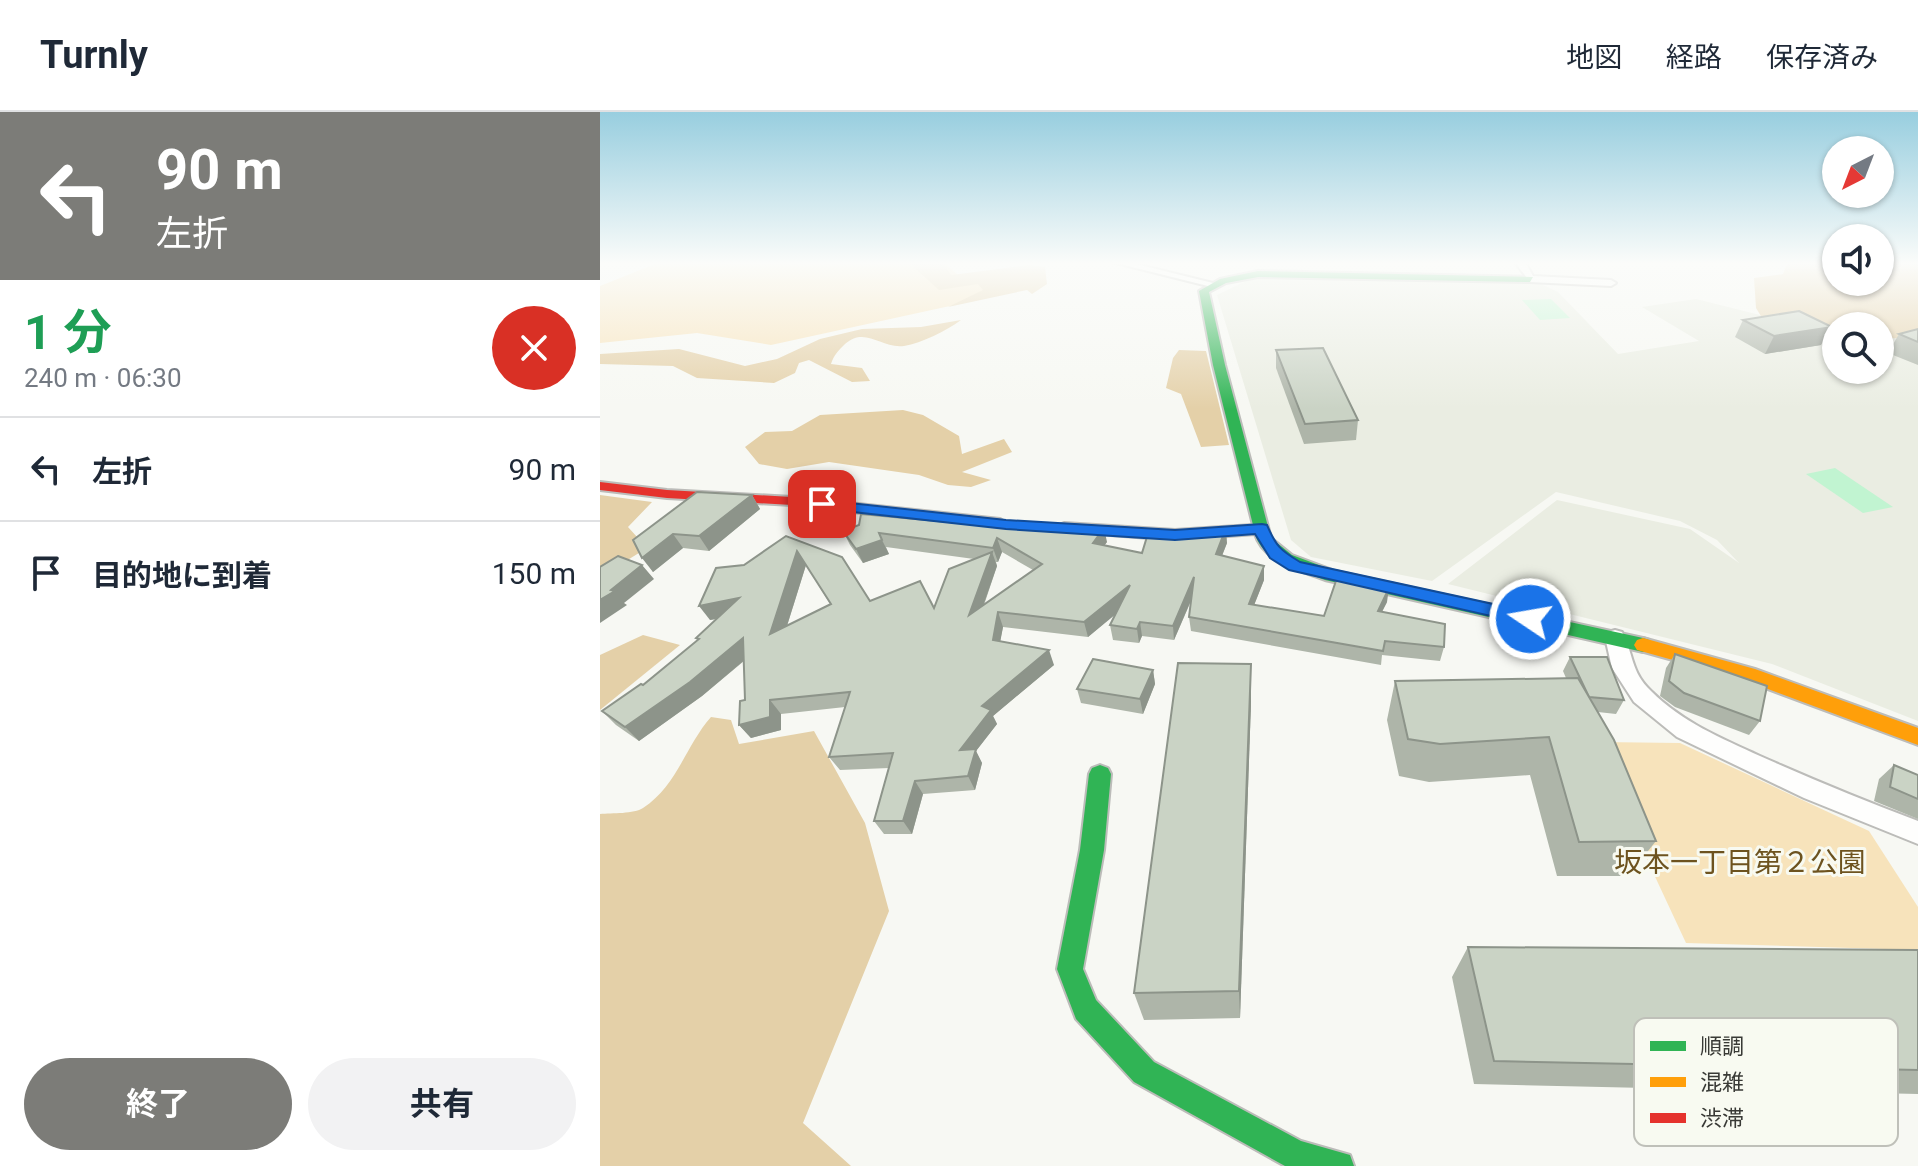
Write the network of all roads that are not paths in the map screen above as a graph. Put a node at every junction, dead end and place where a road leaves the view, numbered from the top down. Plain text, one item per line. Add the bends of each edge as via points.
1 (1207, 311) edge
2 (600, 486) edge
3 (1021, 525) edge
4 (1050, 527) edge
5 (1262, 529) junction
6 (1615, 637) junction
7 (1918, 737) edge
8 (1100, 774) dead end
9 (1918, 833) edge
10 (1339, 1166) edge

1 - 5 street
2 - 3 street
4 - 5 street via 1175,535
5 - 6 street via 1275,554 1295,566
6 - 7 street via 1805,693
6 - 9 street via 1622,668 1642,696 1685,731
8 - 10 street via 1070,969 1086,1009 1144,1072 1296,1155

